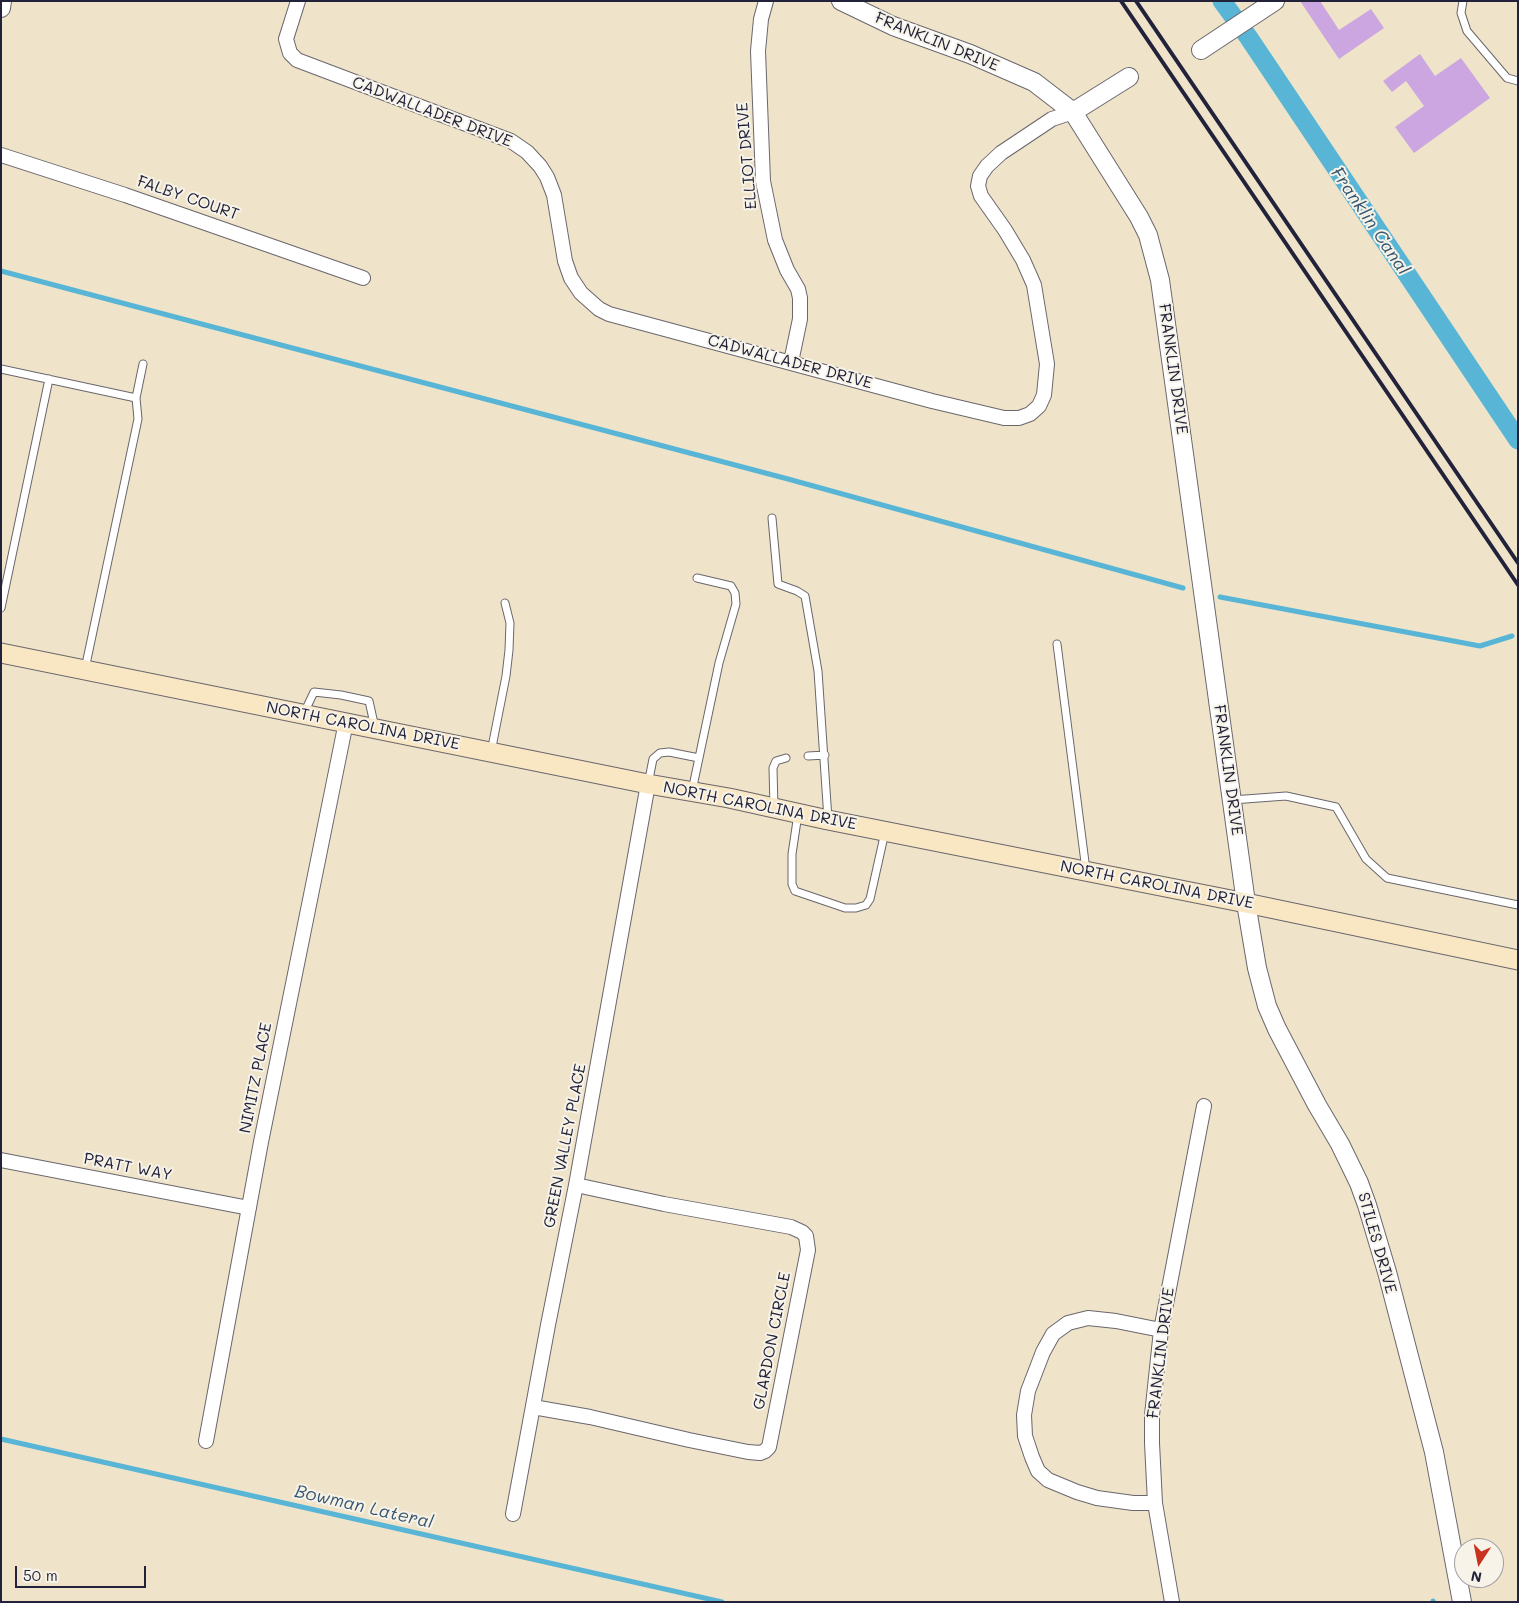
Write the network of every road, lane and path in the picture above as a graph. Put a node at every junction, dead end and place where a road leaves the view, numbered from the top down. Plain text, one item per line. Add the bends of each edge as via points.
1 (2, 1) edge
2 (298, 1) edge
3 (766, 1) edge
4 (842, 1) edge
5 (1276, 1) edge
6 (1463, 1) edge
7 (1, 8) edge
8 (1201, 50) dead end
9 (1129, 77) dead end
10 (1518, 81) edge
11 (1073, 112) junction
12 (1, 155) edge
13 (363, 278) dead end
14 (791, 362) junction
15 (144, 364) dead end
16 (1, 369) edge
17 (49, 379) junction
18 (136, 398) junction
19 (772, 518) dead end
20 (697, 578) dead end
21 (505, 603) dead end
22 (1, 608) edge
23 (1057, 644) dead end
24 (1, 653) edge
25 (85, 670) junction
26 (304, 714) junction
27 (346, 722) junction
28 (375, 728) junction
29 (491, 752) junction
30 (825, 755) junction
31 (808, 756) dead end
32 (699, 758) junction
33 (786, 758) dead end
34 (648, 784) junction
35 (692, 792) junction
36 (1232, 800) junction
37 (774, 808) junction
38 (798, 813) junction
39 (828, 820) junction
40 (885, 831) junction
41 (1086, 871) junction
42 (1246, 903) junction
43 (1518, 904) edge
44 (1518, 960) edge
45 (1204, 1106) dead end
46 (1, 1160) edge
47 (576, 1185) junction
48 (249, 1208) junction
49 (1161, 1330) junction
50 (533, 1407) junction
51 (206, 1441) dead end
52 (1155, 1503) junction
53 (512, 1514) dead end
54 (1172, 1602) edge
55 (1462, 1602) edge

1 - 7 street
2 - 14 street, CADWALLADER DRIVE via 286,39 290,53 297,60 511,141 527,152 547,177 554,195 565,261 571,278 589,302 609,314
3 - 14 street, ELLIOT DRIVE via 758,51 763,181 775,240 800,298 800,319
4 - 11 street, FRANKLIN DRIVE via 893,26 1034,82
5 - 8 street
6 - 10 lane via 1461,12 1467,32 1507,78
9 - 11 street, CADWALLADER DRIVE
11 - 14 street, CADWALLADER DRIVE via 1052,119 1001,153 980,176 978,186 981,196 1023,260 1034,285 1047,364 1044,395 1030,414 1004,418
11 - 36 street, FRANKLIN DRIVE via 1139,217 1148,235 1160,280
12 - 13 street, FALBY COURT
15 - 18 lane
16 - 17 lane
17 - 18 lane
17 - 22 lane
18 - 25 lane via 138,419
19 - 30 lane via 778,584 805,596 818,671
20 - 32 lane via 731,586 736,604 719,663
21 - 29 lane via 510,623 509,650
23 - 41 lane
24 - 25 main road, NORTH CAROLINA DRIVE
25 - 26 main road, NORTH CAROLINA DRIVE
26 - 27 main road, NORTH CAROLINA DRIVE
26 - 28 lane via 314,692 341,695 370,701
27 - 28 main road, NORTH CAROLINA DRIVE
27 - 48 street, NIMITZ PLACE
28 - 29 main road, NORTH CAROLINA DRIVE
29 - 34 main road, NORTH CAROLINA DRIVE
30 - 31 lane
30 - 39 lane
32 - 34 lane via 660,753 653,759
32 - 35 lane
33 - 37 lane via 776,761 773,768
34 - 35 main road, NORTH CAROLINA DRIVE
34 - 47 street, GREEN VALLEY PLACE
35 - 37 main road, NORTH CAROLINA DRIVE
36 - 42 street, FRANKLIN DRIVE
36 - 43 lane via 1286,796 1336,807 1366,859 1387,878
37 - 38 main road, NORTH CAROLINA DRIVE
38 - 39 main road, NORTH CAROLINA DRIVE
38 - 40 lane via 792,854 794,891 845,908 866,905 870,899
39 - 40 main road, NORTH CAROLINA DRIVE
40 - 41 main road, NORTH CAROLINA DRIVE
41 - 42 main road, NORTH CAROLINA DRIVE
42 - 44 main road, NORTH CAROLINA DRIVE
42 - 55 street, STILES DRIVE via 1257,968 1268,1006 1293,1060 1356,1176 1367,1205 1434,1452
45 - 49 street, FRANKLIN DRIVE
46 - 48 street, PRATT WAY
47 - 50 street, GREEN VALLEY PLACE
47 - 50 street, GLARDON CIRCLE via 791,1227 806,1236 808,1250 766,1452 748,1452
48 - 51 street, NIMITZ PLACE
49 - 52 street, FRANKLIN DRIVE via 1152,1415
49 - 52 street via 1088,1318 1068,1322 1053,1334 1043,1352 1028,1391 1024,1415 1025,1436 1032,1457 1038,1471 1048,1480 1097,1498
50 - 53 street, GREEN VALLEY PLACE
52 - 54 street, FRANKLIN DRIVE

